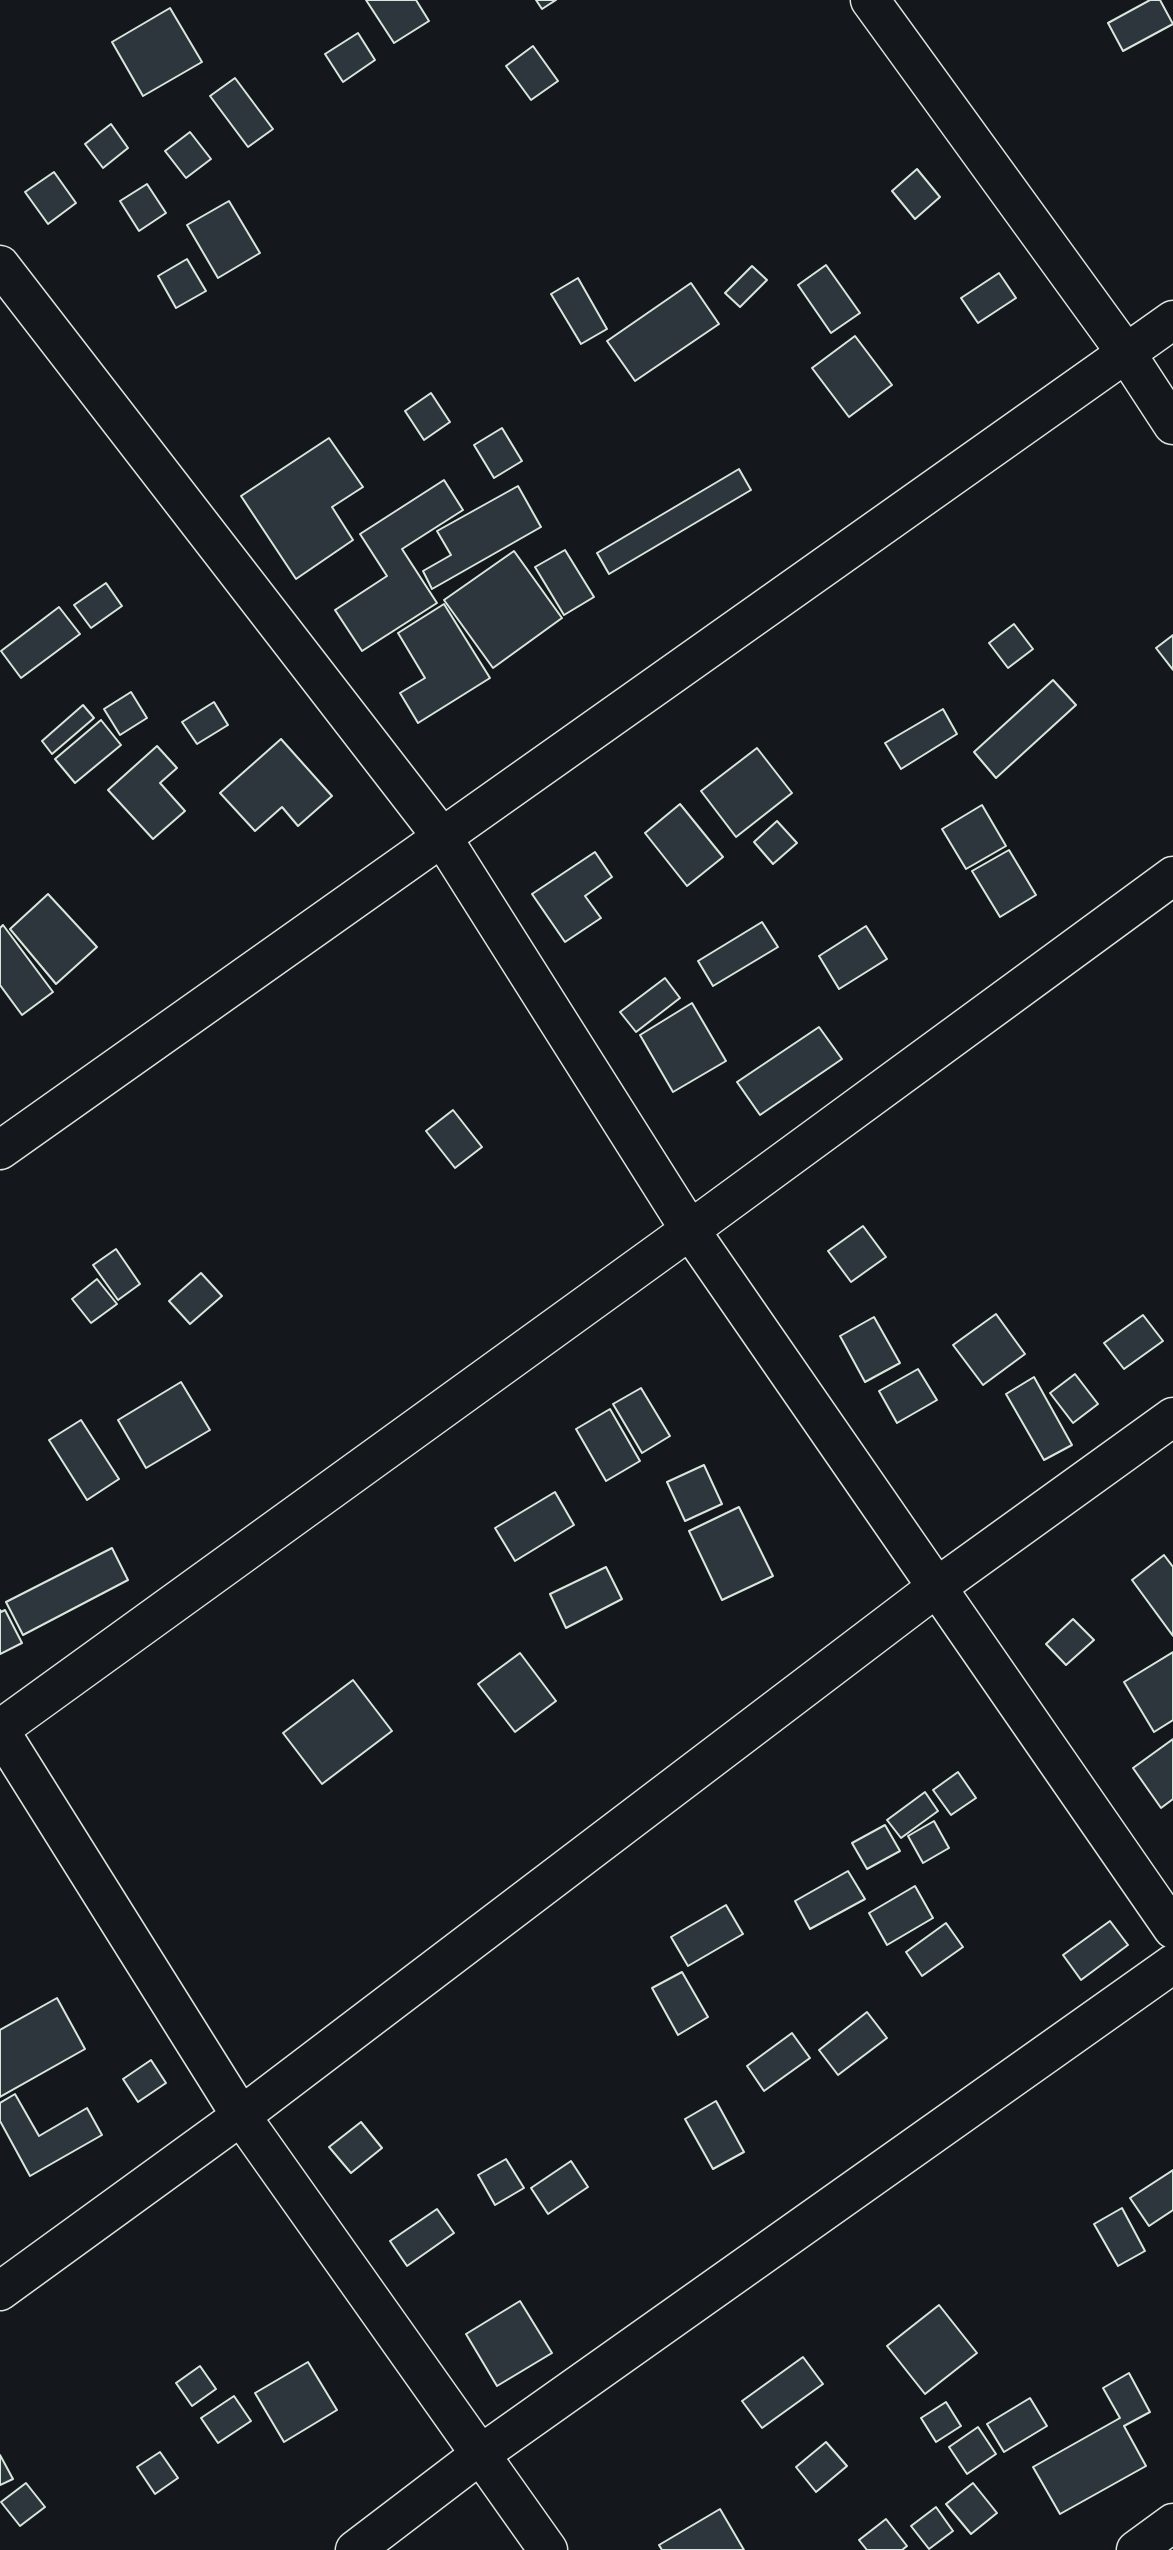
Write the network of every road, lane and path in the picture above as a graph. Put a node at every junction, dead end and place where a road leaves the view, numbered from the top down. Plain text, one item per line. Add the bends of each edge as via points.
1 (870, 0) edge
2 (0, 265) edge
3 (1173, 320) edge
4 (1126, 353) junction
5 (1173, 425) edge
6 (442, 837) junction
7 (1173, 876) edge
8 (0, 1150) edge
9 (690, 1230) junction
10 (1173, 1417) edge
11 (937, 1587) junction
12 (0, 1730) edge
13 (1173, 1929) edge
14 (1173, 1964) edge
15 (241, 2116) junction
16 (0, 2291) edge
17 (481, 2454) junction
18 (1173, 2523) edge
19 (355, 2550) edge
20 (548, 2550) edge
21 (1136, 2550) edge

1 - 4 street
2 - 6 street
3 - 4 street
4 - 5 street
4 - 6 street
6 - 8 street
6 - 9 street
7 - 9 street
9 - 11 street
9 - 12 street
10 - 11 street
11 - 13 street
11 - 15 street
12 - 15 street
14 - 17 street
15 - 16 street
15 - 17 street
17 - 19 street
17 - 20 street
18 - 21 street

